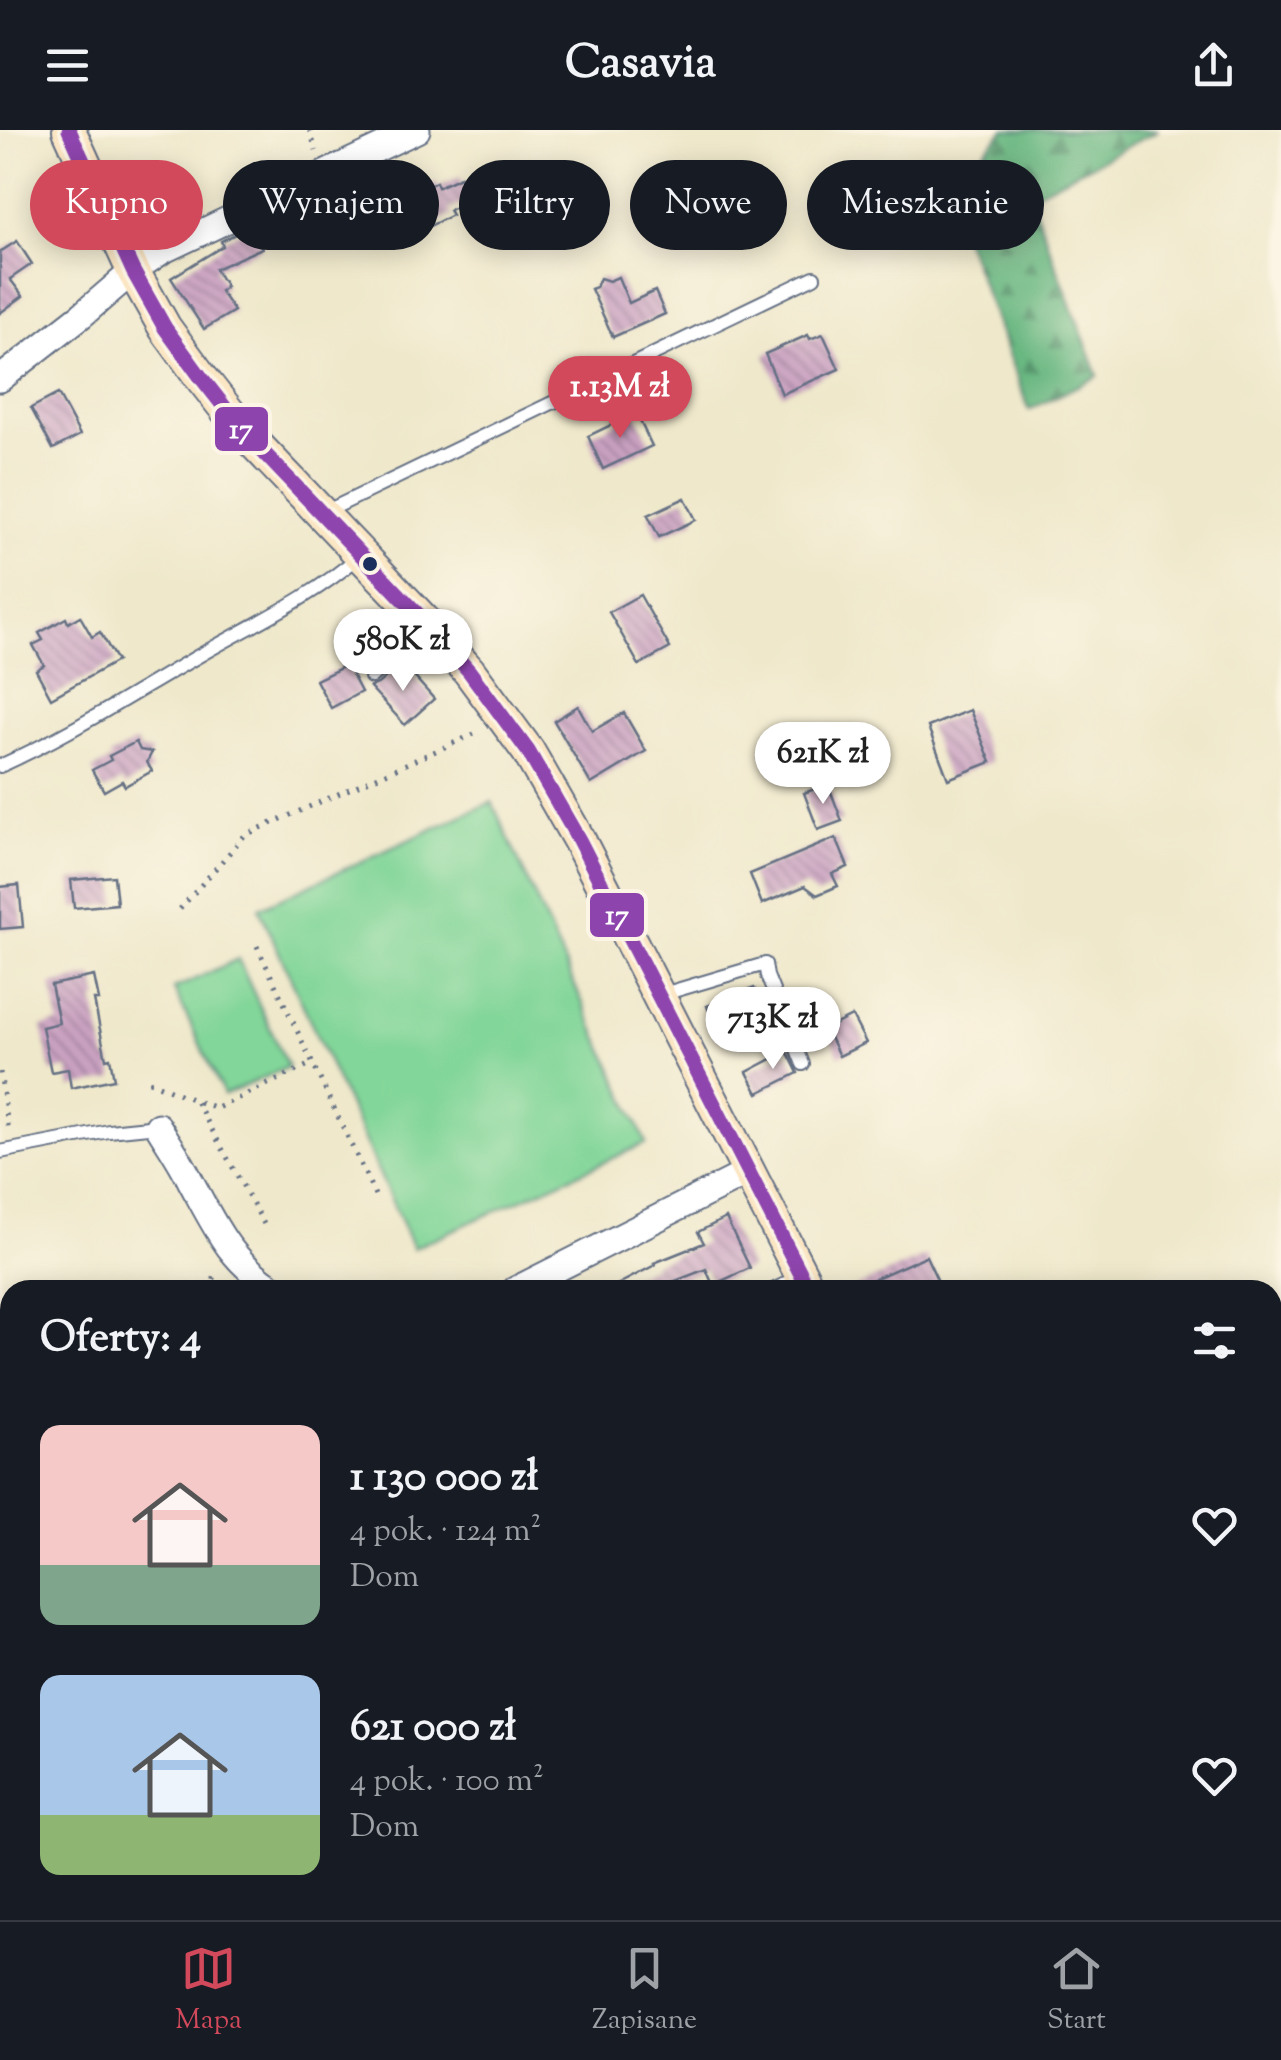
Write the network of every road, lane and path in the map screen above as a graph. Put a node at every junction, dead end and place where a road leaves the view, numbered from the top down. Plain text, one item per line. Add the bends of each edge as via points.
1 (68, 130) edge
2 (416, 130) edge
3 (132, 270) junction
4 (814, 278) dead end
5 (0, 380) edge
6 (321, 514) junction
7 (360, 555) junction
8 (428, 625) junction
9 (371, 677) dead end
10 (492, 726) dead end
11 (0, 766) edge
12 (180, 910) dead end
13 (257, 946) dead end
14 (659, 995) junction
15 (313, 1063) junction
16 (803, 1064) dead end
17 (0, 1072) edge
18 (149, 1081) dead end
19 (196, 1101) junction
20 (158, 1126) joint
21 (6, 1151) edge
22 (749, 1172) junction
23 (375, 1196) dead end
24 (264, 1224) dead end
25 (263, 1280) edge
26 (536, 1280) edge
27 (793, 1280) edge

1 - 3 main road
2 - 3 street
3 - 5 street
3 - 6 main road via 200,376
4 - 6 lane
6 - 7 main road
7 - 8 main road
7 - 11 lane via 274,614
8 - 9 lane
8 - 14 main road via 528,750
10 - 12 path via 245,835
13 - 15 path
14 - 16 lane via 765,964
14 - 22 main road
15 - 19 path via 217,1108
15 - 23 path
17 - 21 path
18 - 19 path
19 - 24 path
20 - 21 lane
20 - 25 street via 214,1228
22 - 26 street
22 - 27 main road

